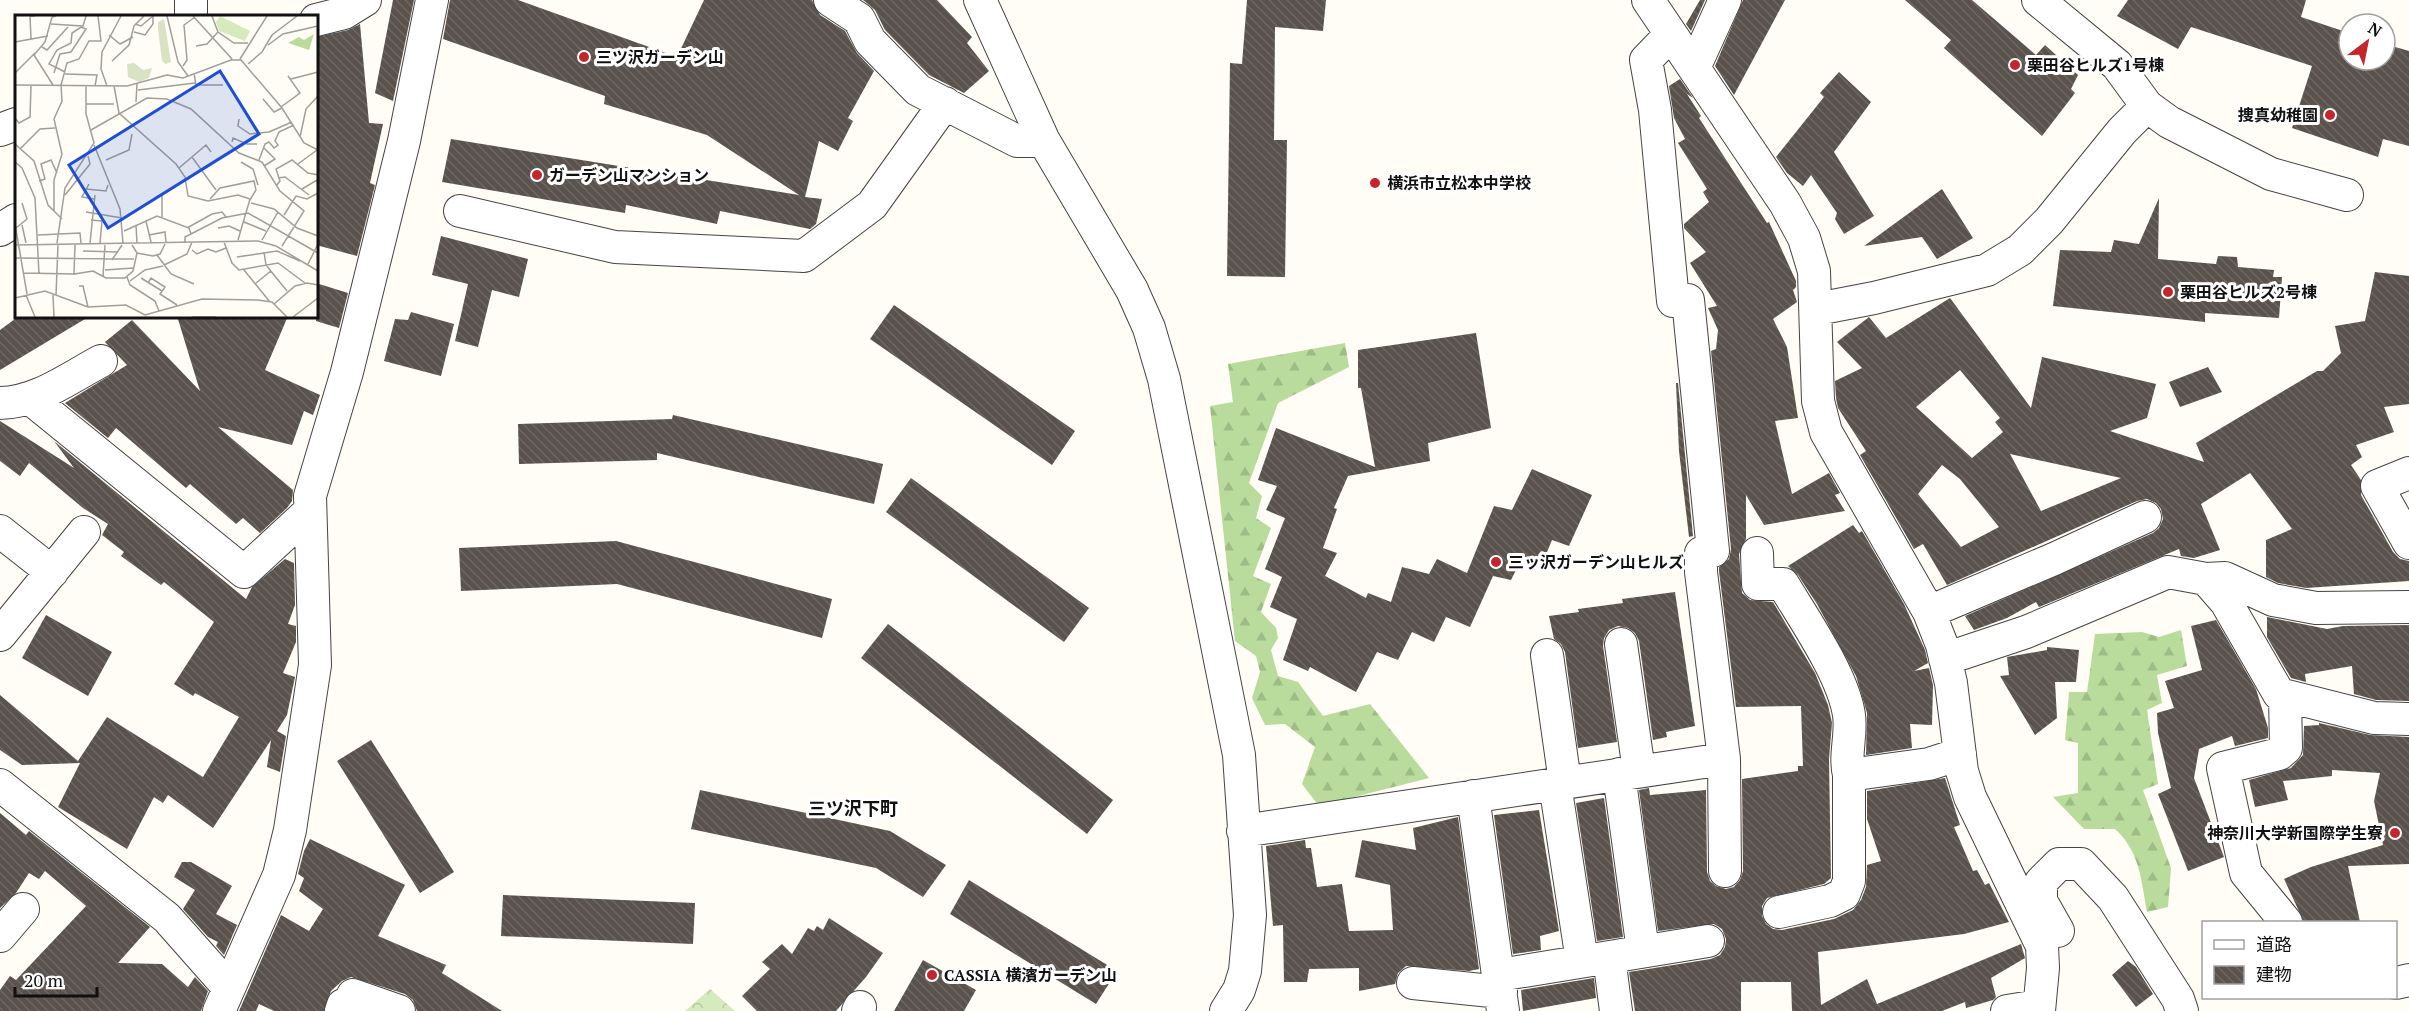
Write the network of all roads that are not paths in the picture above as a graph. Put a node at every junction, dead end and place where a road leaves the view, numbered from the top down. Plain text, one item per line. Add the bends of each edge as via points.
1 (365, 0) edge
2 (432, 0) edge
3 (830, 0) edge
4 (980, 0) edge
5 (1648, 0) edge
6 (1725, 0) edge
7 (2038, 0) edge
8 (318, 20) edge
9 (1671, 34) junction
10 (1694, 68) junction
11 (945, 103) junction
12 (2147, 106) junction
13 (15, 124) edge
14 (0, 130) edge
15 (1044, 141) junction
16 (2347, 195) dead end
17 (460, 211) dead end
18 (15, 221) edge
19 (0, 230) edge
20 (1817, 309) junction
21 (101, 361) dead end
22 (32, 399) junction
23 (0, 403) edge
24 (2409, 473) edge
25 (310, 511) junction
26 (2145, 517) dead end
27 (0, 531) edge
28 (84, 532) dead end
29 (2409, 543) edge
30 (1757, 554) dead end
31 (52, 572) junction
32 (2206, 579) junction
33 (2409, 607) edge
34 (1929, 612) junction
35 (0, 635) edge
36 (1621, 644) dead end
37 (1547, 655) dead end
38 (1945, 659) junction
39 (2285, 696) junction
40 (2409, 719) edge
41 (1960, 754) junction
42 (1724, 759) junction
43 (1629, 773) junction
44 (1849, 774) junction
45 (1560, 783) junction
46 (0, 785) edge
47 (1473, 796) junction
48 (1243, 831) junction
49 (1725, 872) dead end
50 (23, 909) dead end
51 (1779, 912) dead end
52 (2285, 921) edge
53 (0, 936) edge
54 (1708, 940) dead end
55 (1643, 951) junction
56 (1596, 959) junction
57 (2043, 968) junction
58 (1413, 983) dead end
59 (1501, 993) edge
60 (223, 999) edge
61 (2039, 1008) edge
62 (341, 1011) edge
63 (399, 1011) edge
64 (1226, 1011) edge
65 (1616, 1011) edge
66 (2007, 1011) edge
67 (2182, 1011) edge

1 - 8 street via 344,13
2 - 25 street via 404,141 347,372 310,496
3 - 11 street via 859,19 870,41 918,90
4 - 15 street
5 - 9 street
6 - 10 street
7 - 12 street via 2117,64
9 - 10 street
9 - 42 street via 1646,60 1673,301 1688,300 1713,550 1701,552 1701,573
10 - 20 street via 1785,203 1804,238 1814,271
11 - 15 street via 1017,141
11 - 17 street via 872,205 804,256 615,247
12 - 16 street via 2169,122 2271,174
12 - 20 street via 2122,130 2049,221 2020,250 1988,270
13 - 14 street
15 - 48 street via 1132,290 1158,359 1239,755
18 - 19 street
20 - 34 street via 1818,401 1826,432
21 - 22 street
22 - 23 street
22 - 25 street via 244,572
24 - 29 street via 2377,486
25 - 60 street via 315,665 290,830 279,875
26 - 34 street
27 - 31 street
28 - 31 street
30 - 44 street via 1758,584 1783,584 1831,665 1849,715
31 - 35 street
32 - 33 street via 2225,578 2273,600 2316,608
32 - 38 street via 2168,572 2026,632
32 - 39 street via 2226,602 2279,694
34 - 38 street
36 - 43 street
37 - 45 street
38 - 41 street
39 - 40 street via 2374,718
39 - 52 street via 2286,748 2279,754 2223,768 2246,873
41 - 44 street via 1929,764
41 - 57 street via 1970,797 2042,946
42 - 43 street
42 - 49 street
43 - 45 street
43 - 55 street
44 - 51 street via 1849,881 1844,894 1830,901
45 - 47 street
45 - 56 street
46 - 60 street via 167,918
47 - 48 street
47 - 59 street
48 - 64 street via 1250,915 1245,971
50 - 53 street
54 - 55 street
55 - 56 street
56 - 59 street
56 - 65 street
57 - 61 street
57 - 67 street via 2058,958 2061,936 2041,901 2041,882 2059,864 2081,864 2113,898
58 - 59 street
61 - 66 street
62 - 63 street via 353,995

